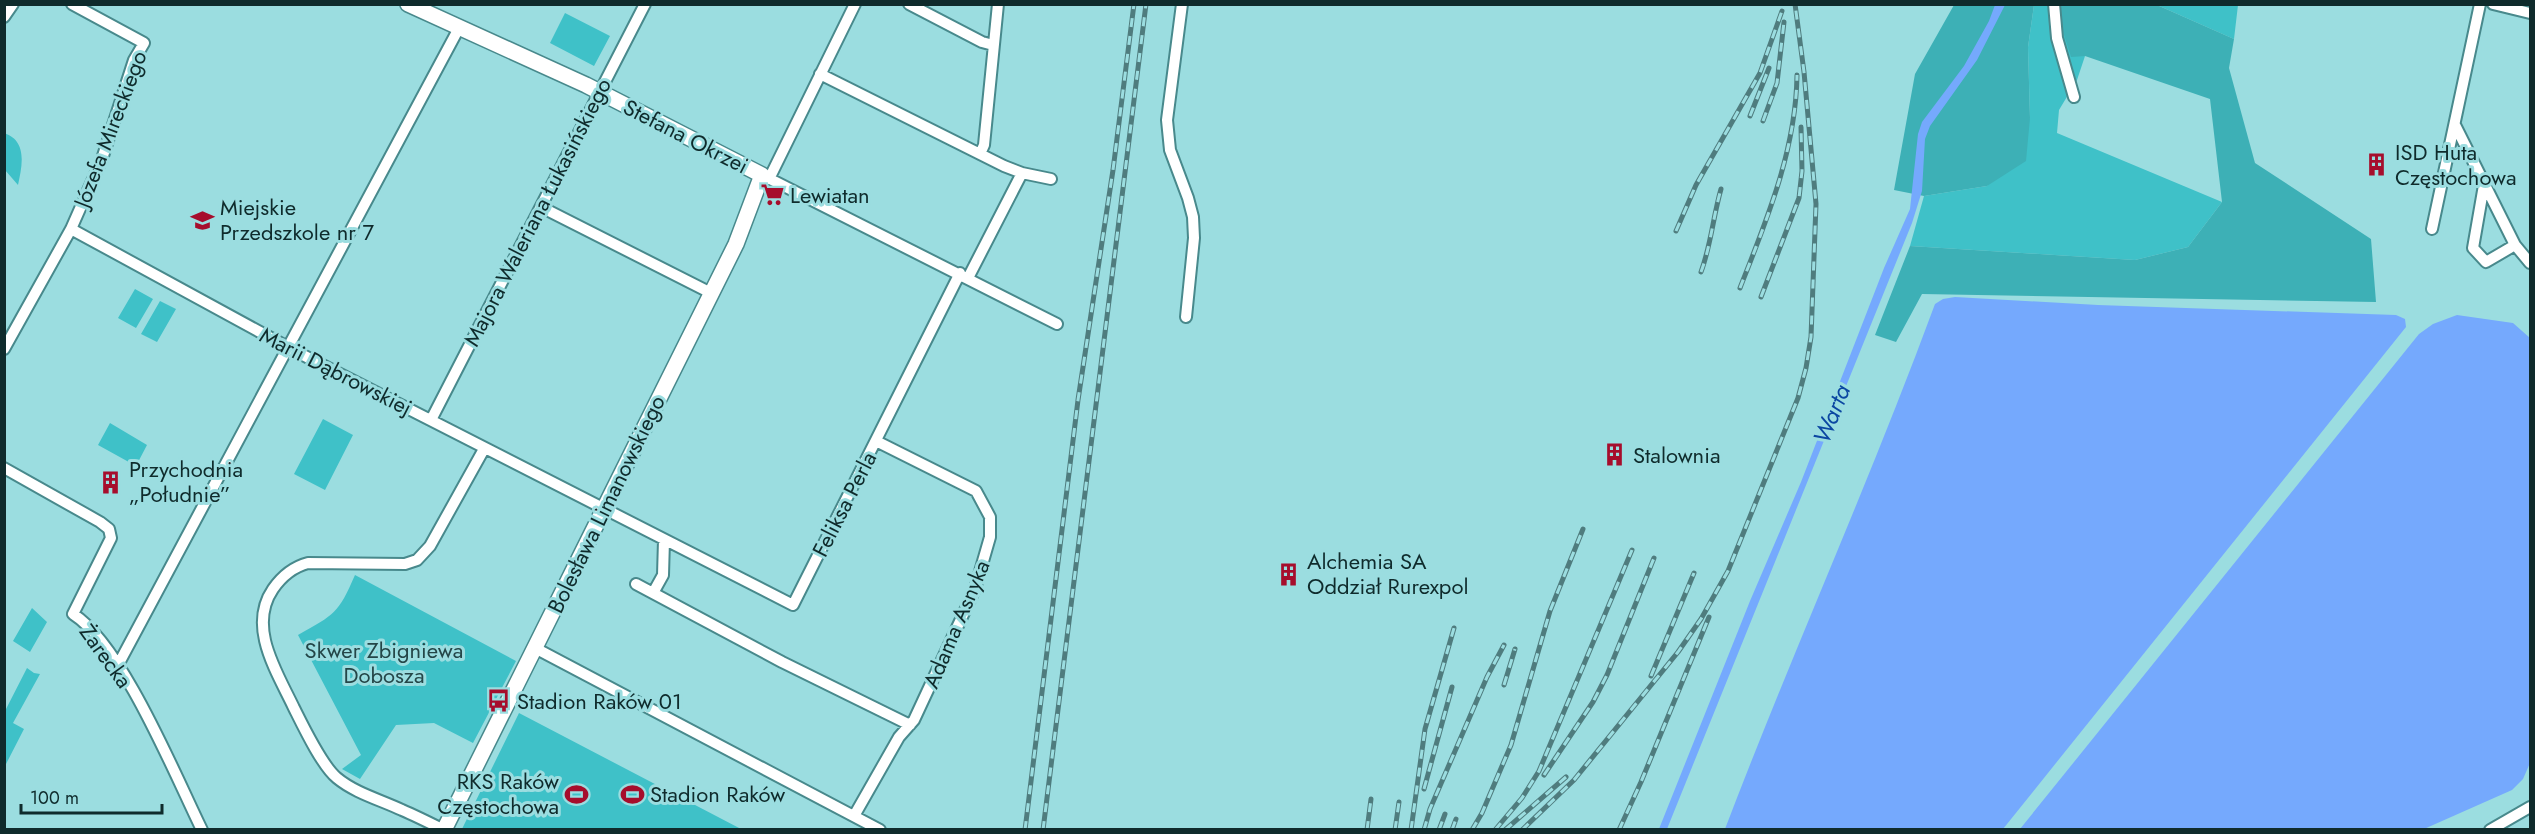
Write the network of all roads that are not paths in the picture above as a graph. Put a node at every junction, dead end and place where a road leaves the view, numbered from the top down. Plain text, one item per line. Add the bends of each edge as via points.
1 (13, 4) edge
2 (72, 4) edge
3 (408, 4) edge
4 (645, 4) edge
5 (855, 4) edge
6 (909, 4) edge
7 (998, 4) edge
8 (1182, 4) edge
9 (2054, 4) edge
10 (2480, 4) edge
11 (2493, 4) edge
12 (2530, 13) edge
13 (4, 17) edge
14 (459, 28) junction
15 (993, 45) junction
16 (820, 74) junction
17 (599, 92) junction
18 (2074, 97) dead end
19 (2455, 125) junction
20 (980, 154) junction
21 (1022, 174) junction
22 (766, 177) junction
23 (1051, 179) dead end
24 (2484, 184) junction
25 (541, 207) junction
26 (71, 229) junction
27 (2432, 229) dead end
28 (2515, 244) junction
29 (2530, 263) edge
30 (964, 276) junction
31 (711, 293) junction
32 (1186, 317) dead end
33 (1057, 324) dead end
34 (288, 347) junction
35 (4, 349) edge
36 (430, 420) junction
37 (876, 441) junction
38 (484, 449) junction
39 (4, 468) edge
40 (604, 510) junction
41 (664, 540) junction
42 (636, 584) dead end
43 (653, 593) junction
44 (535, 648) junction
45 (118, 665) junction
46 (910, 725) junction
47 (2530, 807) edge
48 (854, 816) junction
49 (202, 830) edge
50 (444, 830) edge
51 (880, 830) edge
52 (2490, 830) edge

1 - 13 street
2 - 26 street, Józefa Mireckiego via 144,43 134,60 102,159
3 - 14 street, Stefana Okrzei
4 - 17 street, Majora Waleriana Łukasińskiego
5 - 16 street, Bolesława Limanowskiego
6 - 15 street
7 - 15 street
8 - 32 street via 1167,120 1170,150 1193,217
9 - 18 street via 2057,38
10 - 19 street
11 - 12 street
14 - 17 street, Stefana Okrzei
14 - 34 street
15 - 20 street
16 - 20 street
16 - 22 street, Bolesława Limanowskiego
17 - 22 street, Stefana Okrzei
17 - 25 street, Majora Waleriana Łukasińskiego
19 - 24 street
19 - 27 street
20 - 21 street
21 - 23 street
21 - 30 street, Feliksa Perla
22 - 30 street, Stefana Okrzei
22 - 31 street, Bolesława Limanowskiego
24 - 28 street
24 - 28 street via 2473,248 2486,262
25 - 31 street
25 - 36 street, Majora Waleriana Łukasińskiego
26 - 34 street, Marii Dąbrowskiej
26 - 35 street, Józefa Mireckiego
28 - 29 street
30 - 33 street, Stefana Okrzei
30 - 37 street, Feliksa Perla
31 - 40 street, Bolesława Limanowskiego
34 - 36 street, Marii Dąbrowskiej
34 - 45 street
36 - 38 street, Marii Dąbrowskiej
37 - 41 street, Feliksa Perla via 793,605
37 - 46 street, Adama Asnyka via 976,491 990,517 990,537 975,589
38 - 40 street, Marii Dąbrowskiej
38 - 50 street via 430,546 417,560 405,564 309,563 295,567 279,580 266,598 262,612 266,644 276,670 315,747 335,777
39 - 45 street, Żarecka via 109,529 111,538 73,614 84,621
40 - 41 street, Feliksa Perla
40 - 44 street, Bolesława Limanowskiego
41 - 43 street via 663,575
42 - 43 street
43 - 46 street
44 - 48 street
44 - 50 street, Bolesława Limanowskiego
45 - 49 street, Żarecka
46 - 48 street, Adama Asnyka via 899,737
47 - 52 street
48 - 51 street

